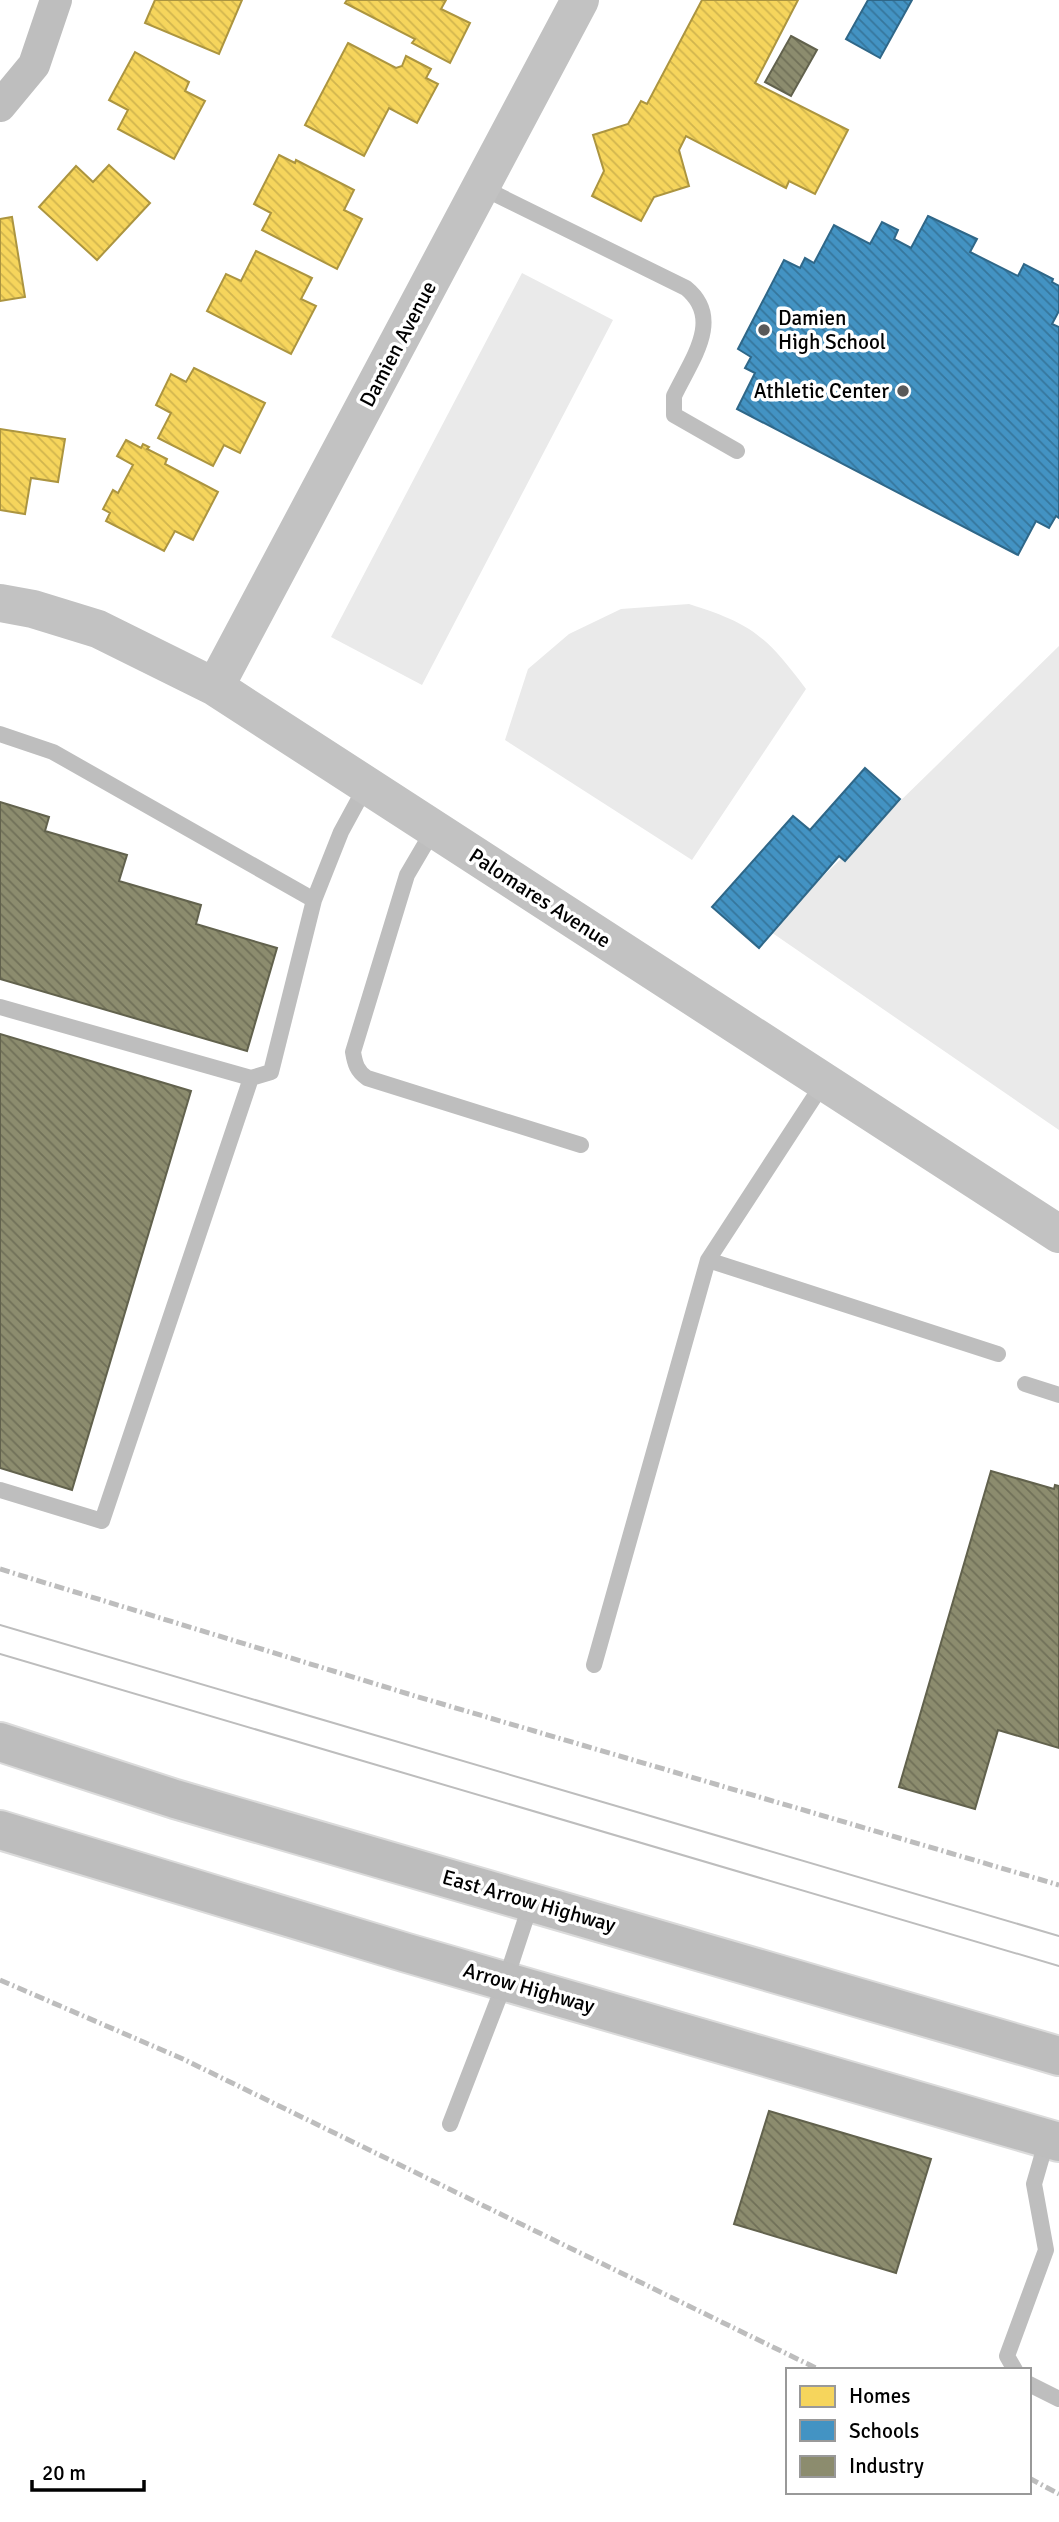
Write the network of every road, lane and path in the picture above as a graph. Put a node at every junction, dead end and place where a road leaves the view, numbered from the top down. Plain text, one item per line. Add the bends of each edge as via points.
1 (56, 0) edge
2 (580, 0) edge
3 (0, 106) edge
4 (481, 187) junction
5 (737, 451) dead end
6 (0, 603) edge
7 (215, 687) junction
8 (0, 734) edge
9 (366, 786) junction
10 (434, 829) junction
11 (314, 900) junction
12 (0, 1007) edge
13 (251, 1078) junction
14 (824, 1082) junction
15 (581, 1145) dead end
16 (1059, 1234) edge
17 (708, 1260) junction
18 (998, 1354) dead end
19 (1025, 1384) dead end
20 (1059, 1395) edge
21 (0, 1490) edge
22 (594, 1665) dead end
23 (0, 1742) edge
24 (0, 1830) edge
25 (532, 1902) junction
26 (505, 1982) junction
27 (1059, 2056) edge
28 (450, 2124) dead end
29 (1053, 2141) edge
30 (1014, 2368) edge
31 (1031, 2385) edge
32 (1059, 2399) edge

1 - 3 street via 34,65
2 - 4 street, Damien Avenue
4 - 5 lane via 698,298 705,325 672,408 674,415
4 - 7 street, Damien Avenue
6 - 7 street, Palomares Avenue via 98,629
7 - 9 street, Palomares Avenue
8 - 11 lane via 53,752
9 - 10 street, Palomares Avenue
9 - 11 lane via 341,832
10 - 14 street, Palomares Avenue
10 - 15 lane via 407,875 353,1052 354,1063 367,1078
11 - 13 lane via 271,1073
12 - 13 lane
13 - 21 lane via 102,1521
14 - 16 street, Palomares Avenue
14 - 17 lane
17 - 18 lane
17 - 22 lane
19 - 20 lane
23 - 25 main road, East Arrow Highway via 175,1799
24 - 26 main road, Arrow Highway
25 - 26 lane
25 - 27 main road, East Arrow Highway
26 - 28 lane
26 - 29 main road, Arrow Highway
29 - 30 lane via 1034,2184 1046,2250 1007,2356
31 - 32 lane

